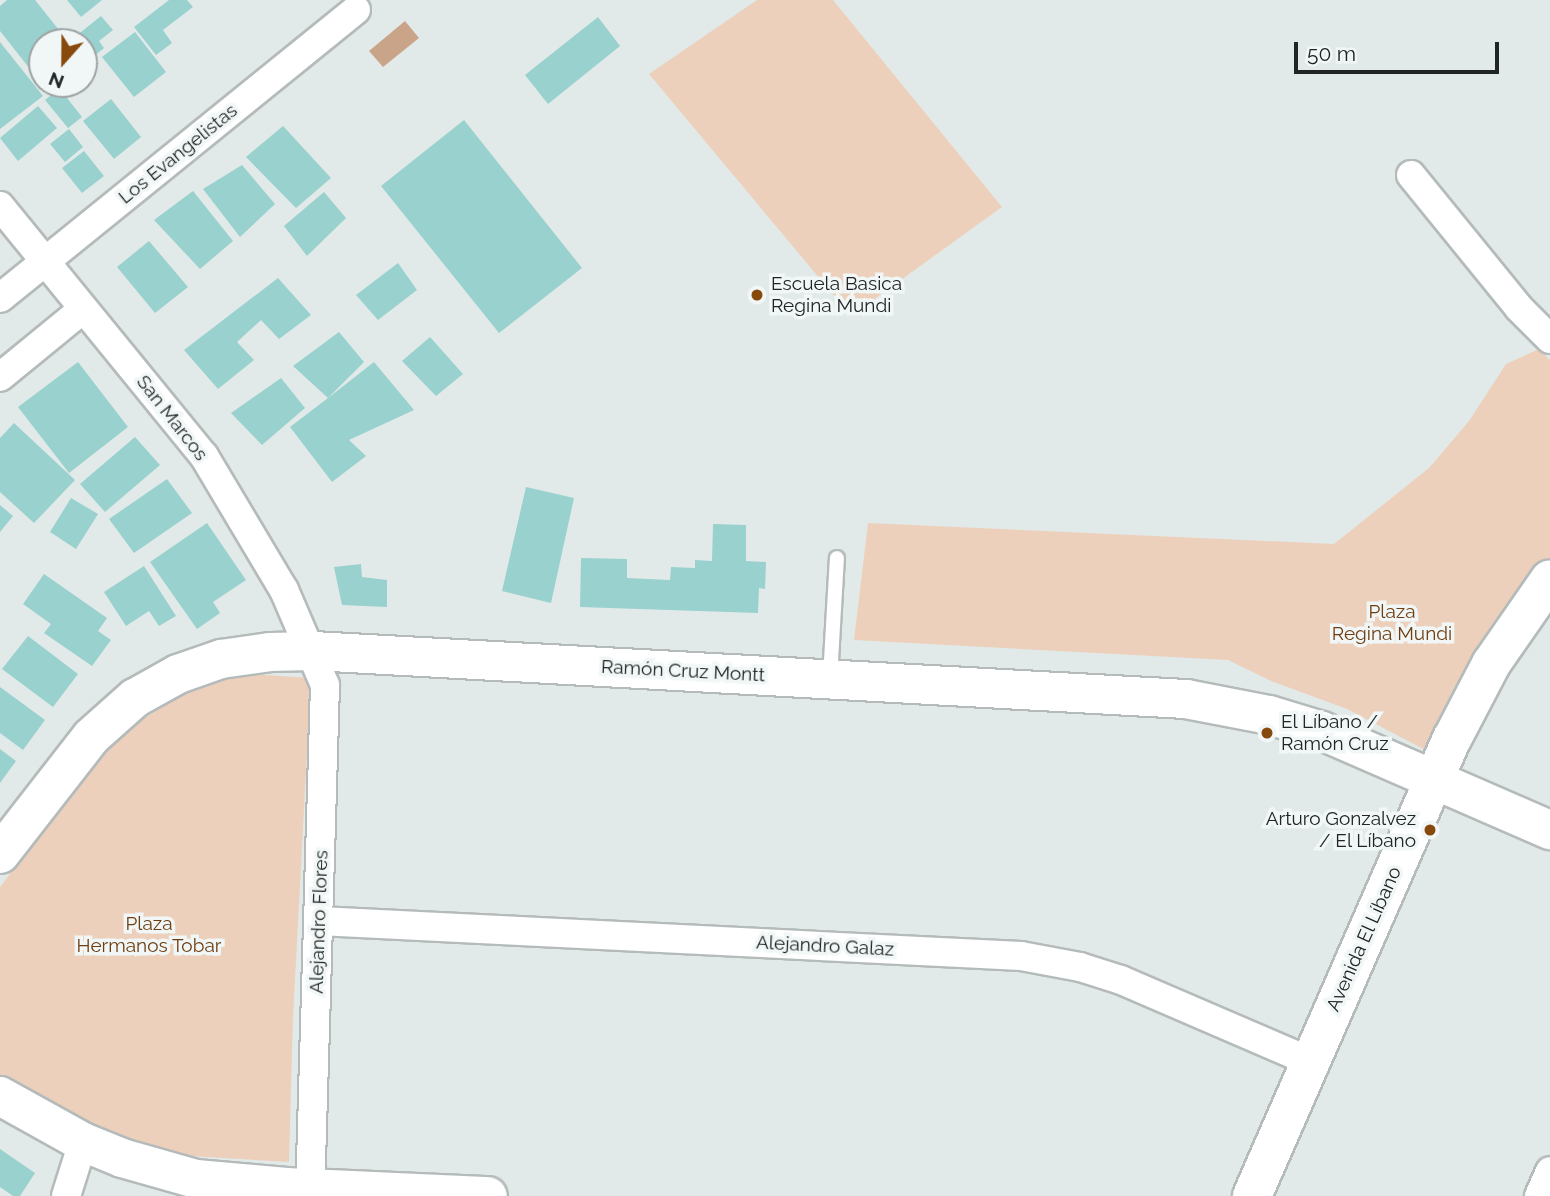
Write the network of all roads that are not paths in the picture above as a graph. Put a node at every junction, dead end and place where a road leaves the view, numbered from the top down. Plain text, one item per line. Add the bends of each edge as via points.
1 (356, 10) dead end
2 (1411, 175) dead end
3 (0, 206) edge
4 (45, 263) junction
5 (0, 298) edge
6 (83, 309) junction
7 (1550, 339) edge
8 (0, 377) edge
9 (837, 558) dead end
10 (1550, 579) edge
11 (313, 651) junction
12 (830, 679) junction
13 (1434, 780) junction
14 (1550, 830) edge
15 (1, 850) edge
16 (319, 921) junction
17 (1311, 1062) junction
18 (0, 1096) edge
19 (83, 1142) junction
20 (1550, 1171) edge
21 (310, 1192) edge
22 (66, 1196) edge
23 (488, 1196) edge
24 (1252, 1196) edge
25 (1539, 1196) edge

1 - 4 street, Los Evangelistas
2 - 7 street via 1519,308
3 - 4 street, San Marcos
4 - 5 street, Los Evangelistas
4 - 6 street, San Marcos
6 - 8 street
6 - 11 street, San Marcos via 204,456 284,590
9 - 12 lane
10 - 13 street, Avenida El Líbano via 1492,664
11 - 12 street, Ramón Cruz Montt
11 - 15 street, Ramón Cruz Montt via 221,659 178,674 135,698 91,737
11 - 16 street, Alejandro Flores via 327,701
12 - 13 street, Ramón Cruz Montt via 1143,696 1228,706 1322,732
13 - 14 street, Ramón Cruz Montt
13 - 17 street, Avenida El Líbano
16 - 17 street, Alejandro Galaz via 1031,958 1121,980
16 - 21 street, Alejandro Flores
17 - 24 street, Avenida El Líbano
18 - 19 street
19 - 21 street via 196,1179
19 - 22 street
20 - 25 street
21 - 23 street

